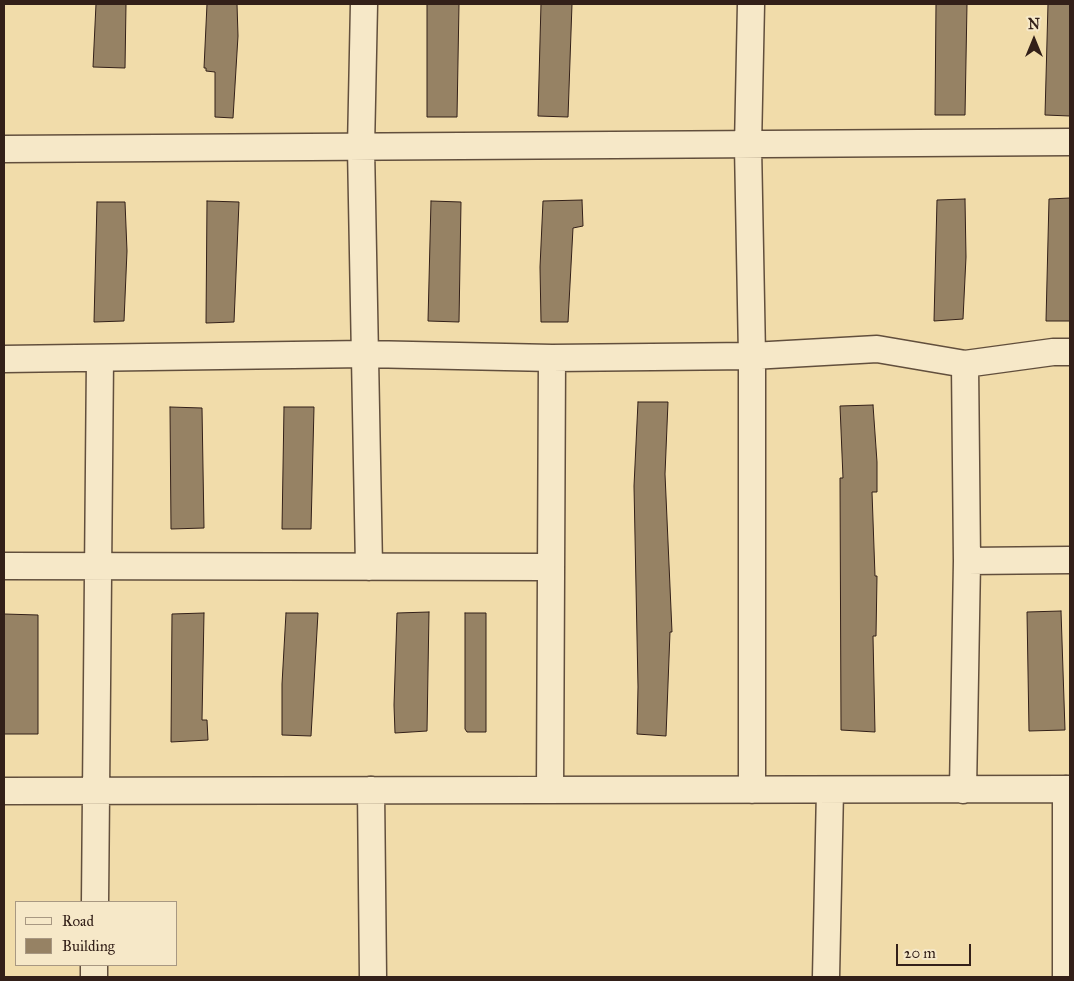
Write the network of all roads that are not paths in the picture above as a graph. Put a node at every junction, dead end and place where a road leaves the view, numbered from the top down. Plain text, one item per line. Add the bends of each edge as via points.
1 (364, 4) edge
2 (751, 4) edge
3 (1070, 142) edge
4 (748, 144) junction
5 (361, 146) junction
6 (4, 149) edge
7 (1070, 352) edge
8 (365, 354) junction
9 (752, 356) junction
10 (100, 358) junction
11 (552, 358) junction
12 (4, 359) edge
13 (965, 364) junction
14 (1070, 560) edge
15 (967, 561) junction
16 (4, 566) edge
17 (98, 567) junction
18 (369, 567) junction
19 (551, 567) junction
20 (1068, 789) edge
21 (4, 790) edge
22 (96, 790) junction
23 (371, 790) junction
24 (550, 790) junction
25 (752, 790) junction
26 (830, 790) junction
27 (963, 790) junction
28 (95, 901) edge
29 (373, 977) edge
30 (826, 977) edge
31 (1066, 977) edge

1 - 5 street
2 - 4 street
3 - 4 street
4 - 5 street
4 - 9 street
5 - 6 street
5 - 8 street
7 - 13 street
8 - 10 street
8 - 11 street
8 - 18 street
9 - 11 street
9 - 13 street via 877,350
9 - 25 street
10 - 12 street
10 - 17 street
11 - 19 street
13 - 15 street
14 - 15 street
15 - 27 street
16 - 17 street
17 - 18 street
17 - 22 street
18 - 19 street
19 - 24 street
20 - 27 street
20 - 31 street
21 - 22 street
22 - 23 street
22 - 28 street
23 - 24 street
23 - 29 street
24 - 25 street
25 - 26 street
26 - 27 street
26 - 30 street

